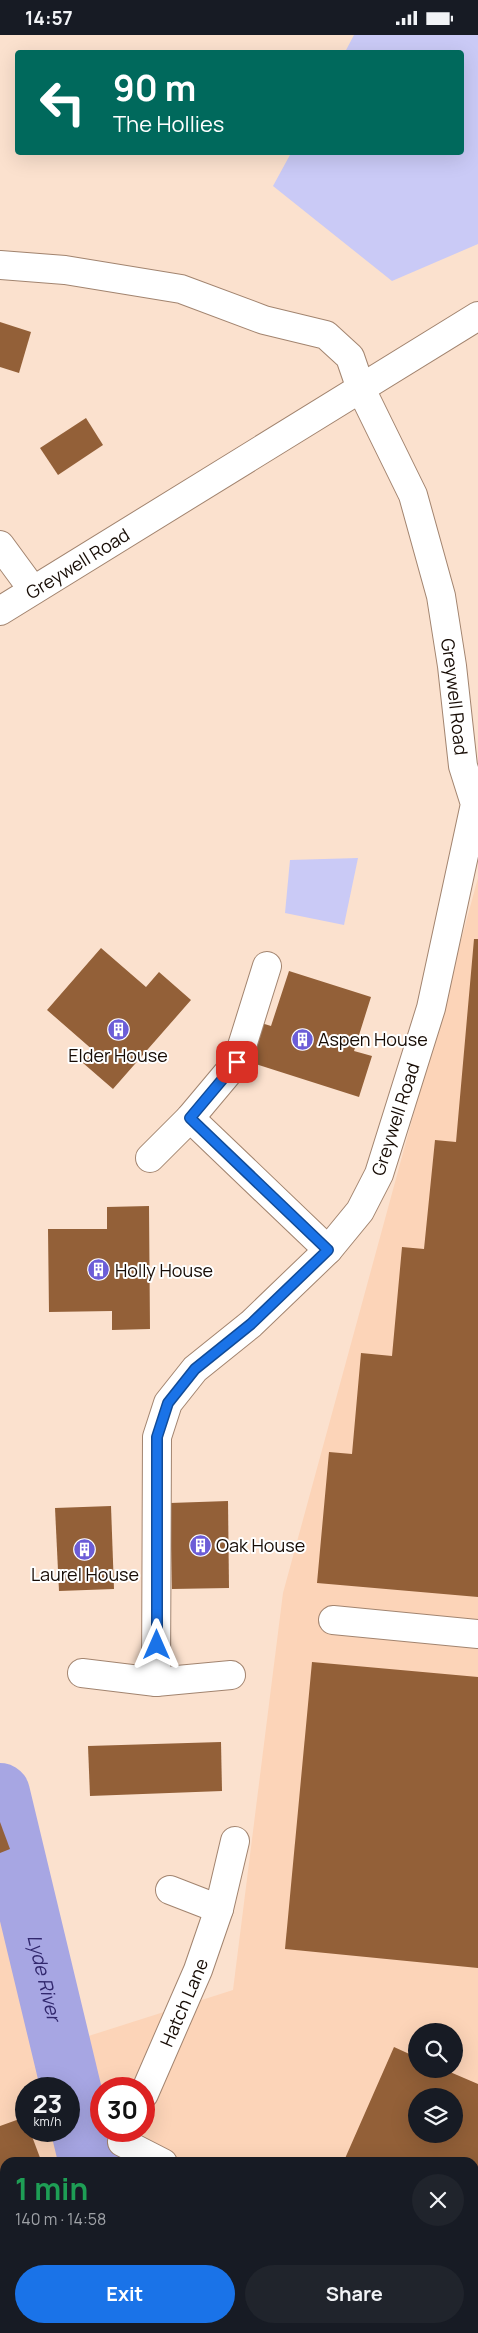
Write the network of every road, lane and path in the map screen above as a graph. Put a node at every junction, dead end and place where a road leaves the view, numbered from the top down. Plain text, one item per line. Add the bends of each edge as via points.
1 (0, 265) edge
2 (478, 316) edge
3 (361, 389) junction
4 (0, 545) edge
5 (33, 590) junction
6 (0, 611) edge
7 (267, 967) dead end
8 (190, 1118) junction
9 (150, 1158) dead end
10 (328, 1250) junction
11 (333, 1620) dead end
12 (478, 1634) edge
13 (82, 1673) dead end
14 (231, 1675) dead end
15 (156, 1682) junction
16 (235, 1841) dead end
17 (170, 1890) dead end
18 (219, 1909) junction
19 (151, 2077) edge
20 (121, 2145) edge
21 (149, 2157) edge

1 - 3 street via 65,270 181,289 264,320 326,335 350,357
2 - 3 street, Greywell Road
3 - 5 street, Greywell Road
3 - 10 street, Greywell Road via 412,495 427,541 441,596 463,766 475,804 431,1008 379,1174 360,1211
4 - 5 street
5 - 6 street, Greywell Road
7 - 8 street via 237,1062
8 - 9 street
8 - 10 street
10 - 15 street, Greywell Road via 251,1324 195,1369 168,1403 157,1437
11 - 12 street
13 - 15 street
14 - 15 street
16 - 18 street, Hatch Lane
17 - 18 street
18 - 19 street, Hatch Lane via 198,1970
20 - 21 street

